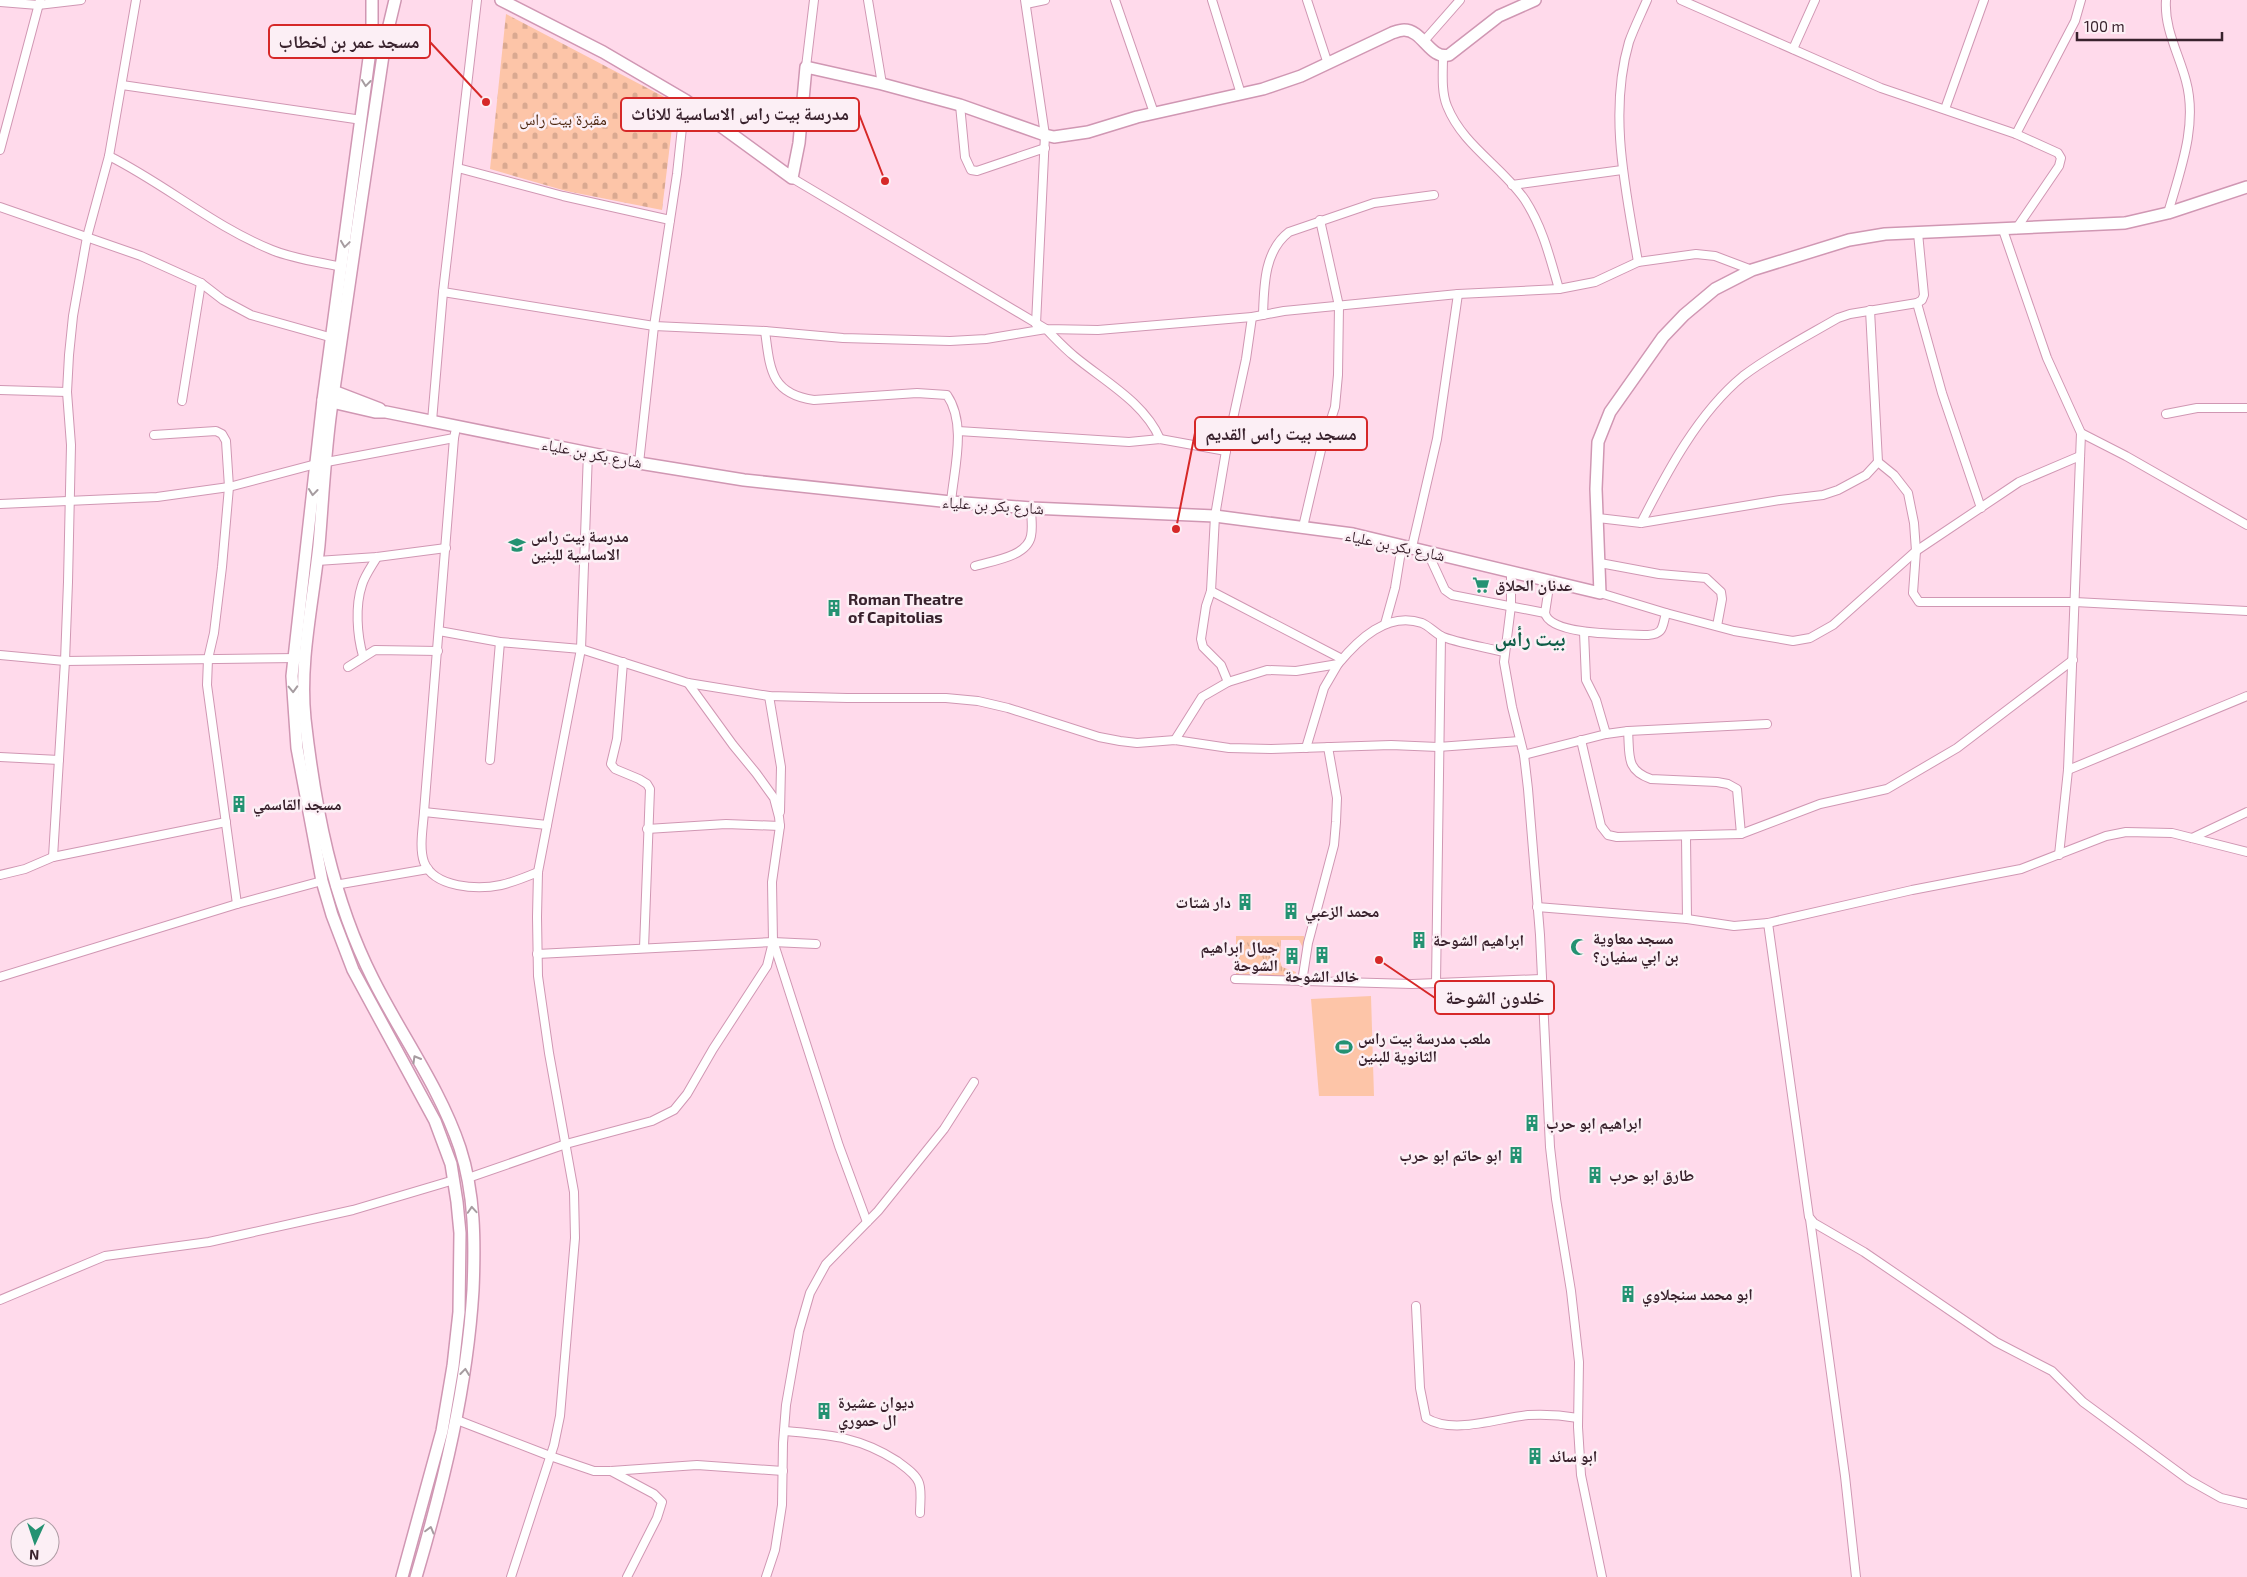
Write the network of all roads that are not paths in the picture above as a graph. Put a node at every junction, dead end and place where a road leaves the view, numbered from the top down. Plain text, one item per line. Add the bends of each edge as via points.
1 (81, 0) edge
2 (136, 0) edge
3 (372, 0) edge
4 (395, 0) edge
5 (477, 0) edge
6 (501, 0) edge
7 (814, 0) edge
8 (868, 0) edge
9 (1045, 0) edge
10 (1115, 0) edge
11 (1212, 0) edge
12 (1307, 0) edge
13 (1460, 0) edge
14 (1535, 0) edge
15 (1648, 0) edge
16 (1681, 0) edge
17 (1815, 0) edge
18 (1984, 0) edge
19 (2081, 0) edge
20 (2166, 0) edge
21 (0, 2) edge
22 (39, 2) edge
23 (1025, 2) edge
24 (517, 3) edge
25 (1424, 41) junction
26 (1793, 49) junction
27 (1443, 57) junction
28 (1328, 64) junction
29 (806, 67) junction
30 (882, 84) junction
31 (122, 85) junction
32 (1241, 94) junction
33 (685, 100) junction
34 (960, 105) junction
35 (1945, 109) junction
36 (1154, 113) junction
37 (362, 120) junction
38 (2016, 134) junction
39 (1045, 135) junction
40 (1045, 148) junction
41 (0, 150) edge
42 (109, 156) junction
43 (458, 168) junction
44 (1622, 170) junction
45 (792, 178) junction
46 (1512, 185) junction
47 (2247, 187) edge
48 (1434, 195) dead end
49 (0, 207) edge
50 (2168, 213) junction
51 (670, 220) junction
52 (1320, 220) junction
53 (2016, 229) junction
54 (2003, 230) junction
55 (1918, 233) junction
56 (87, 237) junction
57 (1638, 262) junction
58 (342, 268) junction
59 (1752, 270) junction
60 (200, 283) junction
61 (1559, 289) junction
62 (443, 292) junction
63 (1458, 294) junction
64 (1917, 303) junction
65 (1339, 306) junction
66 (1870, 310) junction
67 (1263, 315) junction
68 (1252, 317) junction
69 (1036, 324) junction
70 (654, 326) junction
71 (1046, 329) junction
72 (765, 331) junction
73 (333, 338) junction
74 (0, 390) edge
75 (67, 392) junction
76 (329, 395) junction
77 (182, 402) dead end
78 (2247, 408) edge
79 (2166, 414) dead end
80 (432, 421) junction
81 (456, 426) junction
82 (958, 431) junction
83 (2081, 433) junction
84 (154, 435) dead end
85 (454, 438) junction
86 (1160, 439) junction
87 (1226, 451) junction
88 (588, 452) junction
89 (2080, 456) junction
90 (1878, 462) junction
91 (321, 463) junction
92 (639, 463) junction
93 (229, 487) junction
94 (70, 500) junction
95 (951, 502) junction
96 (0, 504) edge
97 (1031, 508) junction
98 (1981, 508) junction
99 (1214, 516) junction
100 (1598, 518) junction
101 (1641, 523) junction
102 (2247, 524) edge
103 (1303, 527) junction
104 (1407, 546) junction
105 (446, 548) junction
106 (1427, 551) junction
107 (1916, 551) junction
108 (377, 557) junction
109 (317, 561) junction
110 (1600, 563) junction
111 (975, 566) dead end
112 (1511, 571) junction
113 (1550, 580) junction
114 (1211, 591) junction
115 (1600, 593) junction
116 (2074, 602) junction
117 (1512, 606) junction
118 (2247, 611) edge
119 (1545, 613) junction
120 (1666, 613) junction
121 (1385, 624) junction
122 (1718, 626) junction
123 (439, 632) junction
124 (1584, 632) junction
125 (1442, 636) junction
126 (500, 642) junction
127 (582, 649) junction
128 (438, 651) junction
129 (1504, 652) junction
130 (0, 655) edge
131 (363, 656) junction
132 (299, 658) junction
133 (208, 660) junction
134 (2073, 660) junction
135 (65, 661) junction
136 (623, 662) junction
137 (1340, 662) junction
138 (348, 667) dead end
139 (1228, 682) junction
140 (688, 683) junction
141 (769, 696) junction
142 (2247, 696) edge
143 (1767, 724) dead end
144 (1628, 731) junction
145 (1606, 734) junction
146 (1175, 740) junction
147 (1580, 740) junction
148 (1520, 741) junction
149 (1438, 747) junction
150 (1306, 748) junction
151 (1328, 748) junction
152 (1524, 755) junction
153 (0, 756) edge
154 (59, 760) junction
155 (490, 760) dead end
156 (2068, 770) junction
157 (424, 812) junction
158 (2247, 812) edge
159 (779, 816) junction
160 (226, 822) junction
161 (547, 825) junction
162 (780, 826) junction
163 (647, 830) junction
164 (1740, 834) junction
165 (1686, 836) junction
166 (2192, 838) junction
167 (2247, 852) edge
168 (2059, 855) junction
169 (53, 857) junction
170 (428, 869) junction
171 (538, 872) junction
172 (0, 875) edge
173 (322, 881) junction
174 (336, 885) junction
175 (237, 904) junction
176 (1537, 907) junction
177 (1686, 919) junction
178 (1768, 924) junction
179 (773, 942) junction
180 (816, 944) dead end
181 (644, 948) junction
182 (537, 954) junction
183 (0, 977) edge
184 (1235, 979) dead end
185 (1542, 979) junction
186 (1302, 982) junction
187 (1436, 983) junction
188 (974, 1082) dead end
189 (566, 1144) junction
190 (468, 1178) junction
191 (454, 1180) junction
192 (1809, 1217) junction
193 (867, 1222) junction
194 (0, 1300) edge
195 (1416, 1306) dead end
196 (1578, 1418) junction
197 (457, 1420) junction
198 (784, 1431) junction
199 (550, 1456) junction
200 (611, 1471) junction
201 (782, 1471) junction
202 (2247, 1504) edge
203 (920, 1513) dead end
204 (402, 1577) edge
205 (416, 1577) edge
206 (511, 1577) edge
207 (627, 1577) edge
208 (766, 1577) edge
209 (1602, 1577) edge
210 (1856, 1577) edge

1 - 22 street
2 - 31 street
3 -> 37 street via 372,36
4 - 76 street via 385,42
5 - 43 street
6 - 24 street
7 - 29 street
8 - 30 street
9 - 23 street
10 - 36 street
11 - 32 street
12 - 28 street
13 - 25 street
14 - 27 street via 1499,16
15 - 44 street via 1630,40 1622,74 1619,95
16 - 26 street
17 - 26 street
18 - 35 street
19 - 38 street via 2075,21
20 - 50 street via 2168,25 2186,81 2191,110 2182,167
21 - 22 street
22 - 41 street
23 - 39 street
24 - 33 street
25 - 27 street
25 - 28 street via 1404,30
26 - 35 street via 1881,88
27 - 46 street via 1447,106 1472,145
28 - 32 street via 1301,76
29 - 30 street
29 - 45 street via 799,143
30 - 34 street
31 - 37 street
31 - 42 street
32 - 36 street
33 - 45 street
33 - 51 street
34 - 39 street
34 - 40 street via 965,157 971,170 977,171
35 - 38 street
36 - 39 street via 1088,132
37 -> 58 street
38 - 53 street via 2055,151 2061,158 2059,166
39 - 40 street
40 - 69 street
42 - 56 street
42 - 58 street via 220,224 272,250
43 - 51 street
43 - 62 street
44 - 46 street
44 - 57 street
45 - 69 street
46 - 61 street via 1538,222
47 - 50 street
48 - 52 street via 1374,203
49 - 56 street
50 - 53 street via 2125,223
51 - 70 street
52 - 65 street
52 - 67 street via 1278,240 1264,286
53 - 54 street
54 - 55 street
54 - 83 street via 2047,358
55 - 59 street via 1849,240
55 - 64 street via 1924,295
56 - 60 street via 141,256
56 - 75 street via 73,316
57 - 59 street via 1696,254 1715,256
57 - 61 street via 1595,282
58 - 73 street
59 - 100 street via 1715,289 1684,315 1640,367 1610,412 1598,442
60 - 73 street via 238,309
60 - 77 street
61 - 63 street
62 - 70 street
62 - 80 street
63 - 65 street
63 - 104 street via 1435,446
64 - 66 street
64 - 98 street via 1942,393
65 - 67 street
65 - 103 street via 1335,407
66 - 90 street
66 - 101 street via 1838,318 1743,376 1698,427 1660,485
67 - 68 street
68 - 71 street via 1098,330
68 - 87 street
69 - 71 street
70 - 72 street
70 - 92 street
71 - 72 street via 950,341 843,338
71 - 86 street via 1154,424
72 - 82 street via 773,375 785,391 798,398 814,400 917,393 947,395 953,404
73 - 76 street
74 - 75 street
75 - 94 street via 71,425
76 - 80 street, شارع بكر بن علياء via 375,412
76 - 91 street
78 - 79 street via 2197,408
80 - 81 street, شارع بكر بن علياء
81 - 85 street
81 - 88 street, شارع بكر بن علياء
82 - 86 street via 1129,442
82 - 95 street
83 - 89 street
83 - 102 street
84 - 93 street via 206,431 222,434 226,442
85 - 91 street
85 - 105 street
86 - 87 street
87 - 99 street
88 - 92 street, شارع بكر بن علياء
88 - 127 street
89 - 98 street via 2027,478
89 - 116 street
90 - 101 street via 1866,475 1823,495
90 - 107 street via 1908,493
91 - 93 street
91 - 109 street
91 -> 132 street
92 - 95 street, شارع بكر بن علياء via 744,480
93 - 94 street via 157,496
93 - 133 street via 214,633
94 - 96 street
94 - 135 street
95 - 97 street, شارع بكر بن علياء
97 - 99 street, شارع بكر بن علياء
97 - 111 street via 1031,537 1025,548
98 - 107 street
99 - 103 street, شارع بكر بن علياء
99 - 114 street
100 - 101 street
100 - 110 street
103 - 104 street, شارع بكر بن علياء
104 - 106 street, شارع بكر بن علياء
104 - 121 street
105 - 108 street
105 - 123 street
106 - 112 street, شارع بكر بن علياء
106 - 117 street via 1448,592
107 - 116 street via 1913,593 1919,602
107 - 122 street via 1833,625 1810,638 1793,641
108 - 109 street
108 - 131 street via 362,582 359,599 359,641
109 - 132 street
110 - 115 street
110 - 122 street via 1659,574 1706,578 1721,592
112 - 113 street, شارع بكر بن علياء
112 - 117 street
113 - 115 street, شارع بكر بن علياء
113 - 119 street
114 - 137 street
114 - 139 street via 1204,613 1201,641 1221,665
115 - 120 street
116 - 118 street
116 - 134 street
117 - 119 street
117 - 129 street
119 - 124 street via 1552,624
120 - 122 street
120 - 124 street via 1657,634
121 - 125 street via 1415,621
121 - 137 street via 1354,645
123 - 126 street
123 - 128 street
124 - 145 street via 1586,680
125 - 129 street
125 - 149 street
126 - 127 street
126 - 155 street
127 - 136 street
127 - 161 street
128 - 131 street via 380,649
128 - 157 street
129 - 148 street
130 - 135 street
131 - 138 street
132 - 133 street
132 -> 173 street via 292,676 295,731
132 - 174 street via 317,797
133 - 135 street
133 - 160 street via 207,685
134 - 156 street
134 - 164 street via 1957,748 1894,785 1820,804
135 - 154 street
136 - 140 street
136 - 163 street via 617,739 611,764 647,784 650,789
137 - 139 street via 1296,671 1267,670
137 - 150 street via 1324,688
139 - 146 street via 1202,697
140 - 141 street
140 - 159 street via 774,798
141 - 146 street via 962,699 1008,708 1106,739 1137,743
141 - 159 street via 781,767
142 - 156 street
143 - 144 street
144 - 145 street
144 - 164 street via 1631,763 1642,776 1658,780 1717,782 1737,789
145 - 147 street
146 - 150 street via 1229,748
147 - 152 street
147 - 165 street via 1601,826 1608,834 1616,837
148 - 149 street
148 - 152 street
149 - 151 street
149 - 187 street
150 - 151 street
151 - 186 street via 1337,798 1334,845 1308,943
152 - 176 street
153 - 154 street
154 - 169 street
156 - 168 street
157 - 161 street
157 - 170 street via 422,851
158 - 166 street
159 - 162 street
160 - 169 street
160 - 175 street
161 - 171 street
162 - 163 street via 726,824
162 - 179 street via 772,882
163 - 181 street
164 - 165 street
165 - 177 street
166 - 167 street
166 - 168 street via 2152,831 2126,832 2106,836
168 - 178 street via 2020,869 1912,890
169 - 172 street
170 - 171 street via 446,881 476,887 502,885
170 - 174 street
171 - 182 street
173 - 175 street
173 - 191 street via 353,970 435,1121
190 -> 174 street via 454,1131 372,976 349,926
175 - 183 street
176 - 177 street
176 - 185 street
177 - 178 street via 1734,926
178 - 192 street
179 - 180 street
179 - 181 street
179 - 189 street via 767,966 679,1106 652,1122
179 - 193 street
181 - 182 street
182 - 189 street via 548,1044
184 - 186 street
185 - 187 street
185 - 196 street via 1550,1147 1579,1362
186 - 187 street
188 - 193 street via 944,1128
189 - 190 street
189 - 199 street via 574,1192 575,1238 561,1409
197 -> 190 street via 471,1323 474,1270 473,1212
191 - 194 street via 382,1203 226,1238 105,1256
191 - 204 street via 460,1232 459,1312 453,1366 442,1431
192 - 202 street via 1996,1342 2052,1371 2083,1402 2189,1480 2222,1498
192 - 210 street
193 - 198 street via 826,1264 810,1293 799,1330
195 - 196 street via 1420,1388 1426,1418 1438,1424 1459,1425 1552,1414
196 - 209 street via 1584,1496
197 - 199 street
205 -> 197 street
198 - 201 street
198 - 203 street via 843,1437 884,1453 918,1480
199 - 200 street via 594,1471
199 - 206 street
200 - 201 street via 697,1465
200 - 207 street via 654,1494 662,1502
201 - 208 street via 779,1526

